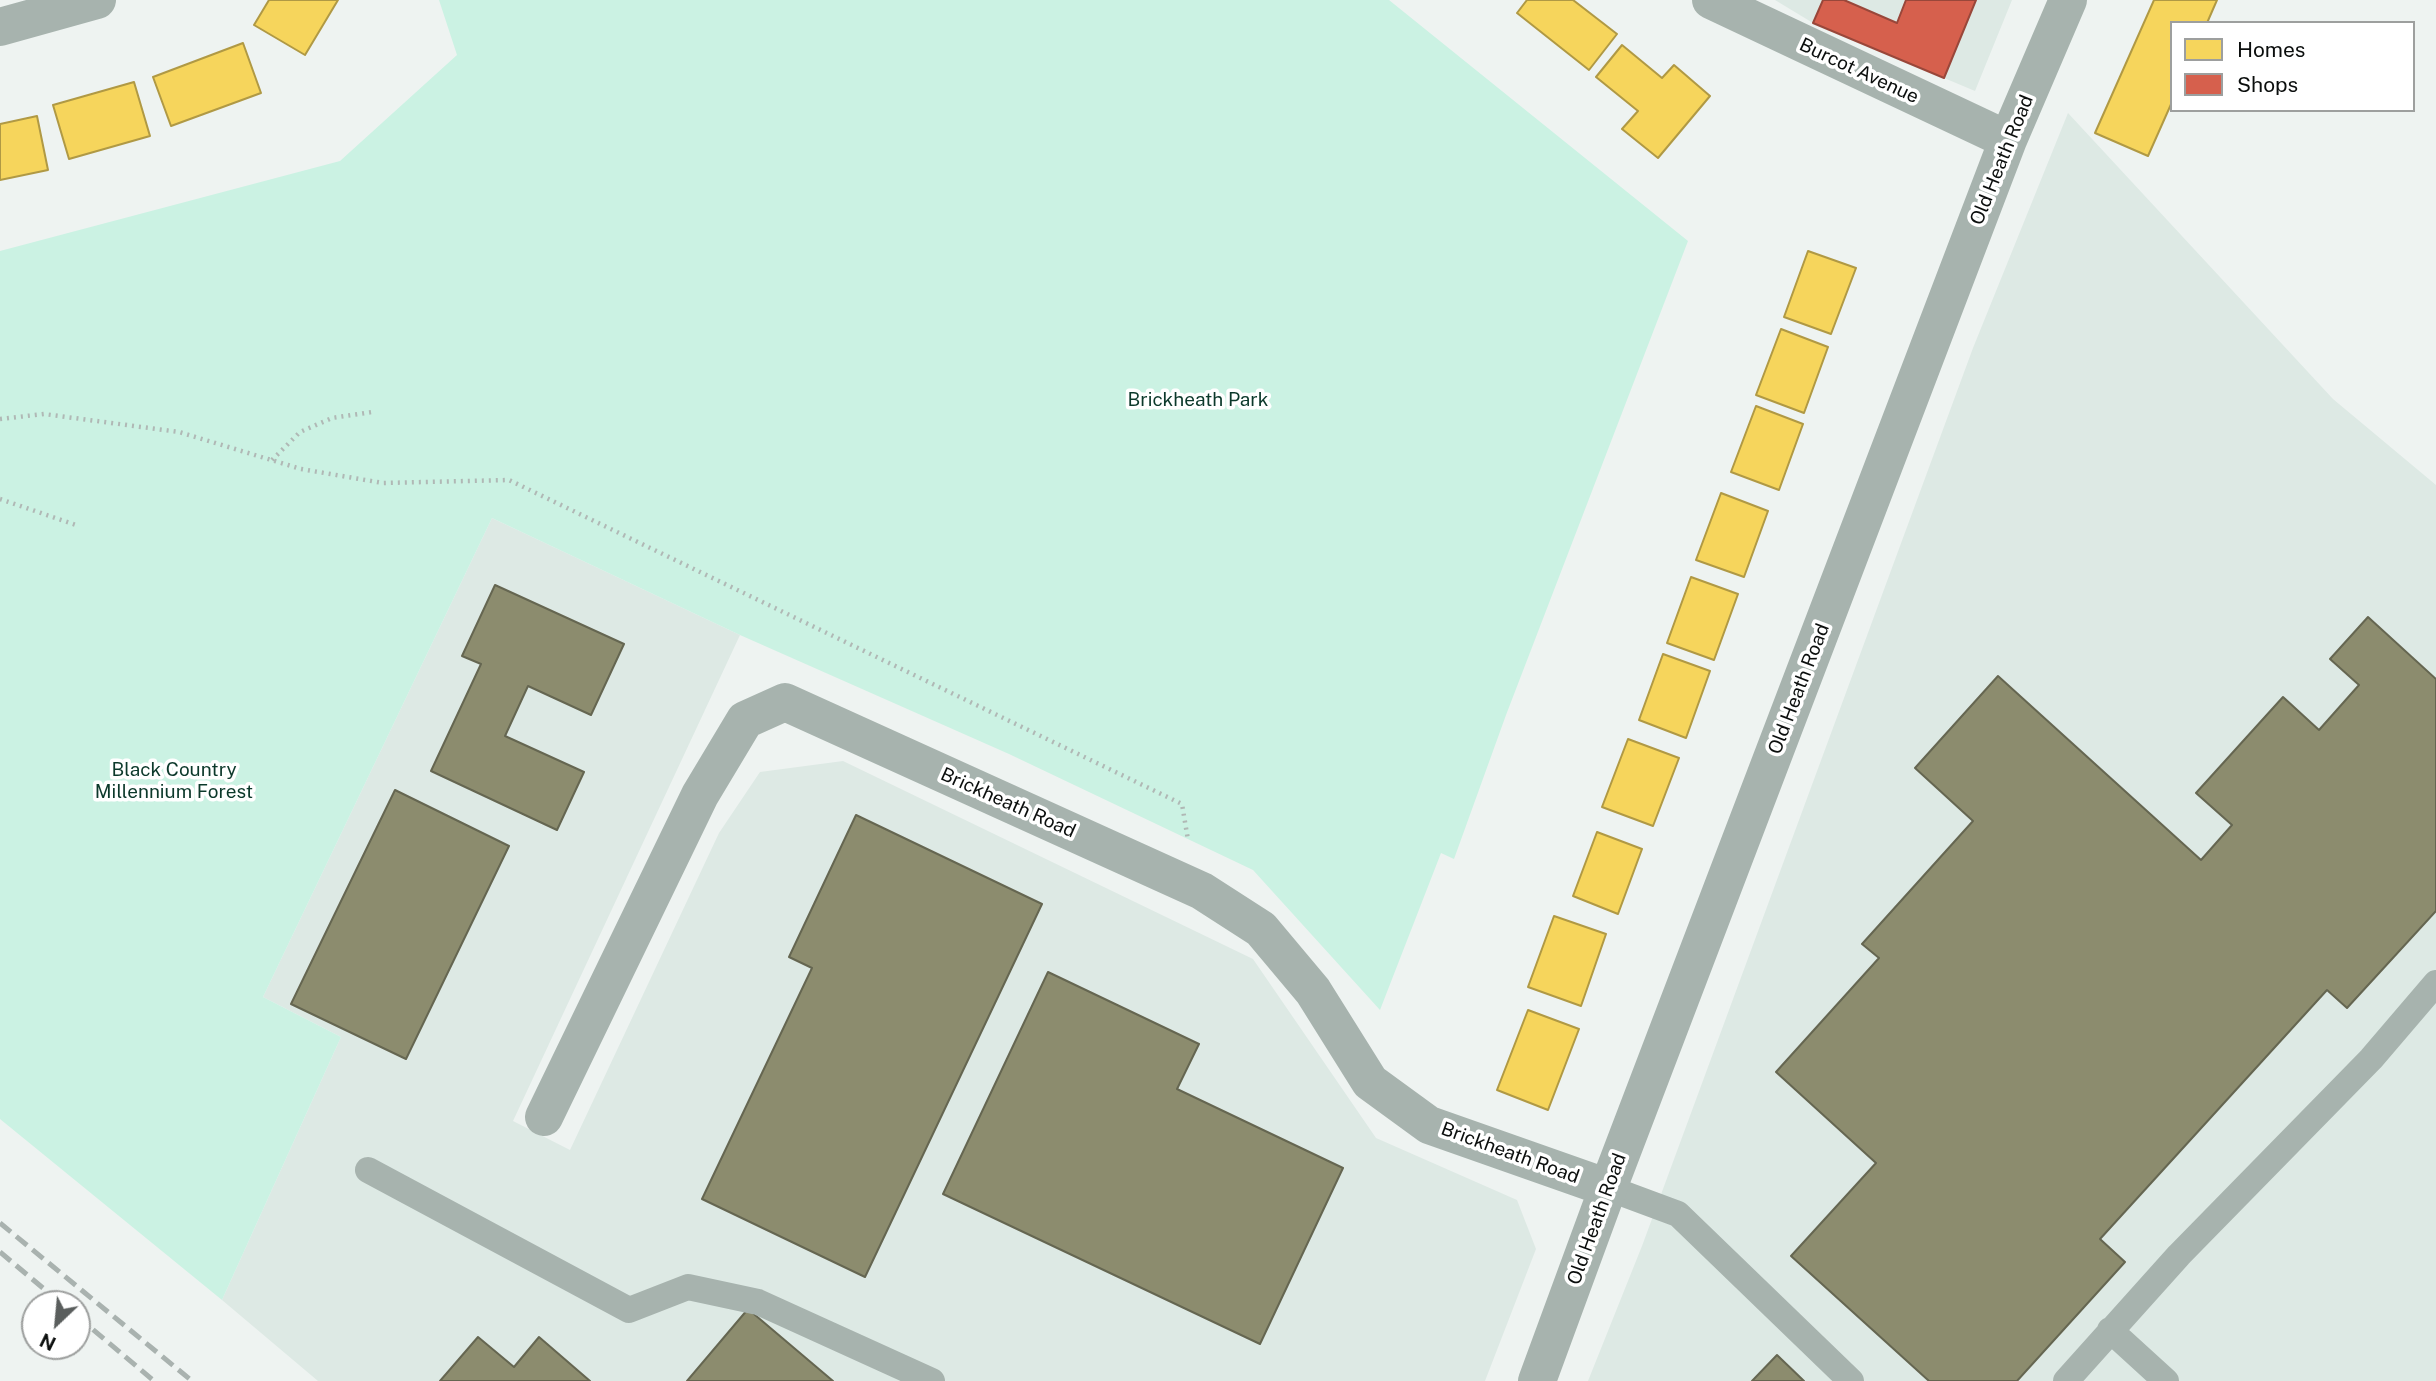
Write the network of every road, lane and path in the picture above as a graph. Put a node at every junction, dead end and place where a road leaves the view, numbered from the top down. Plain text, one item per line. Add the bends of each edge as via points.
1 (97, 0) edge
2 (1711, 0) edge
3 (2068, 0) edge
4 (0, 27) edge
5 (2008, 140) junction
6 (372, 412) dead end
7 (0, 419) edge
8 (272, 460) junction
9 (0, 499) edge
10 (76, 525) dead end
11 (1202, 891) junction
12 (2436, 983) edge
13 (544, 1117) dead end
14 (368, 1170) dead end
15 (1608, 1188) junction
16 (2110, 1331) junction
17 (932, 1381) edge
18 (1537, 1381) edge
19 (1851, 1381) edge
20 (2066, 1381) edge
21 (2166, 1381) edge

1 - 4 street
2 - 5 street, Burcot Avenue
3 - 5 street, Old Heath Road
5 - 15 street, Old Heath Road
6 - 8 path via 332,418 300,432
7 - 8 path via 44,414 179,432
8 - 11 path via 383,482 509,480 1182,804
9 - 10 path
11 - 13 street, Brickheath Road via 785,702 745,720 700,795
11 - 15 street, Brickheath Road via 1261,929 1313,991 1370,1082 1429,1125
12 - 16 lane via 2371,1059
14 - 17 lane via 629,1310 688,1287 758,1302
15 - 18 street, Old Heath Road
15 - 19 lane via 1678,1214
16 - 20 lane
16 - 21 lane

